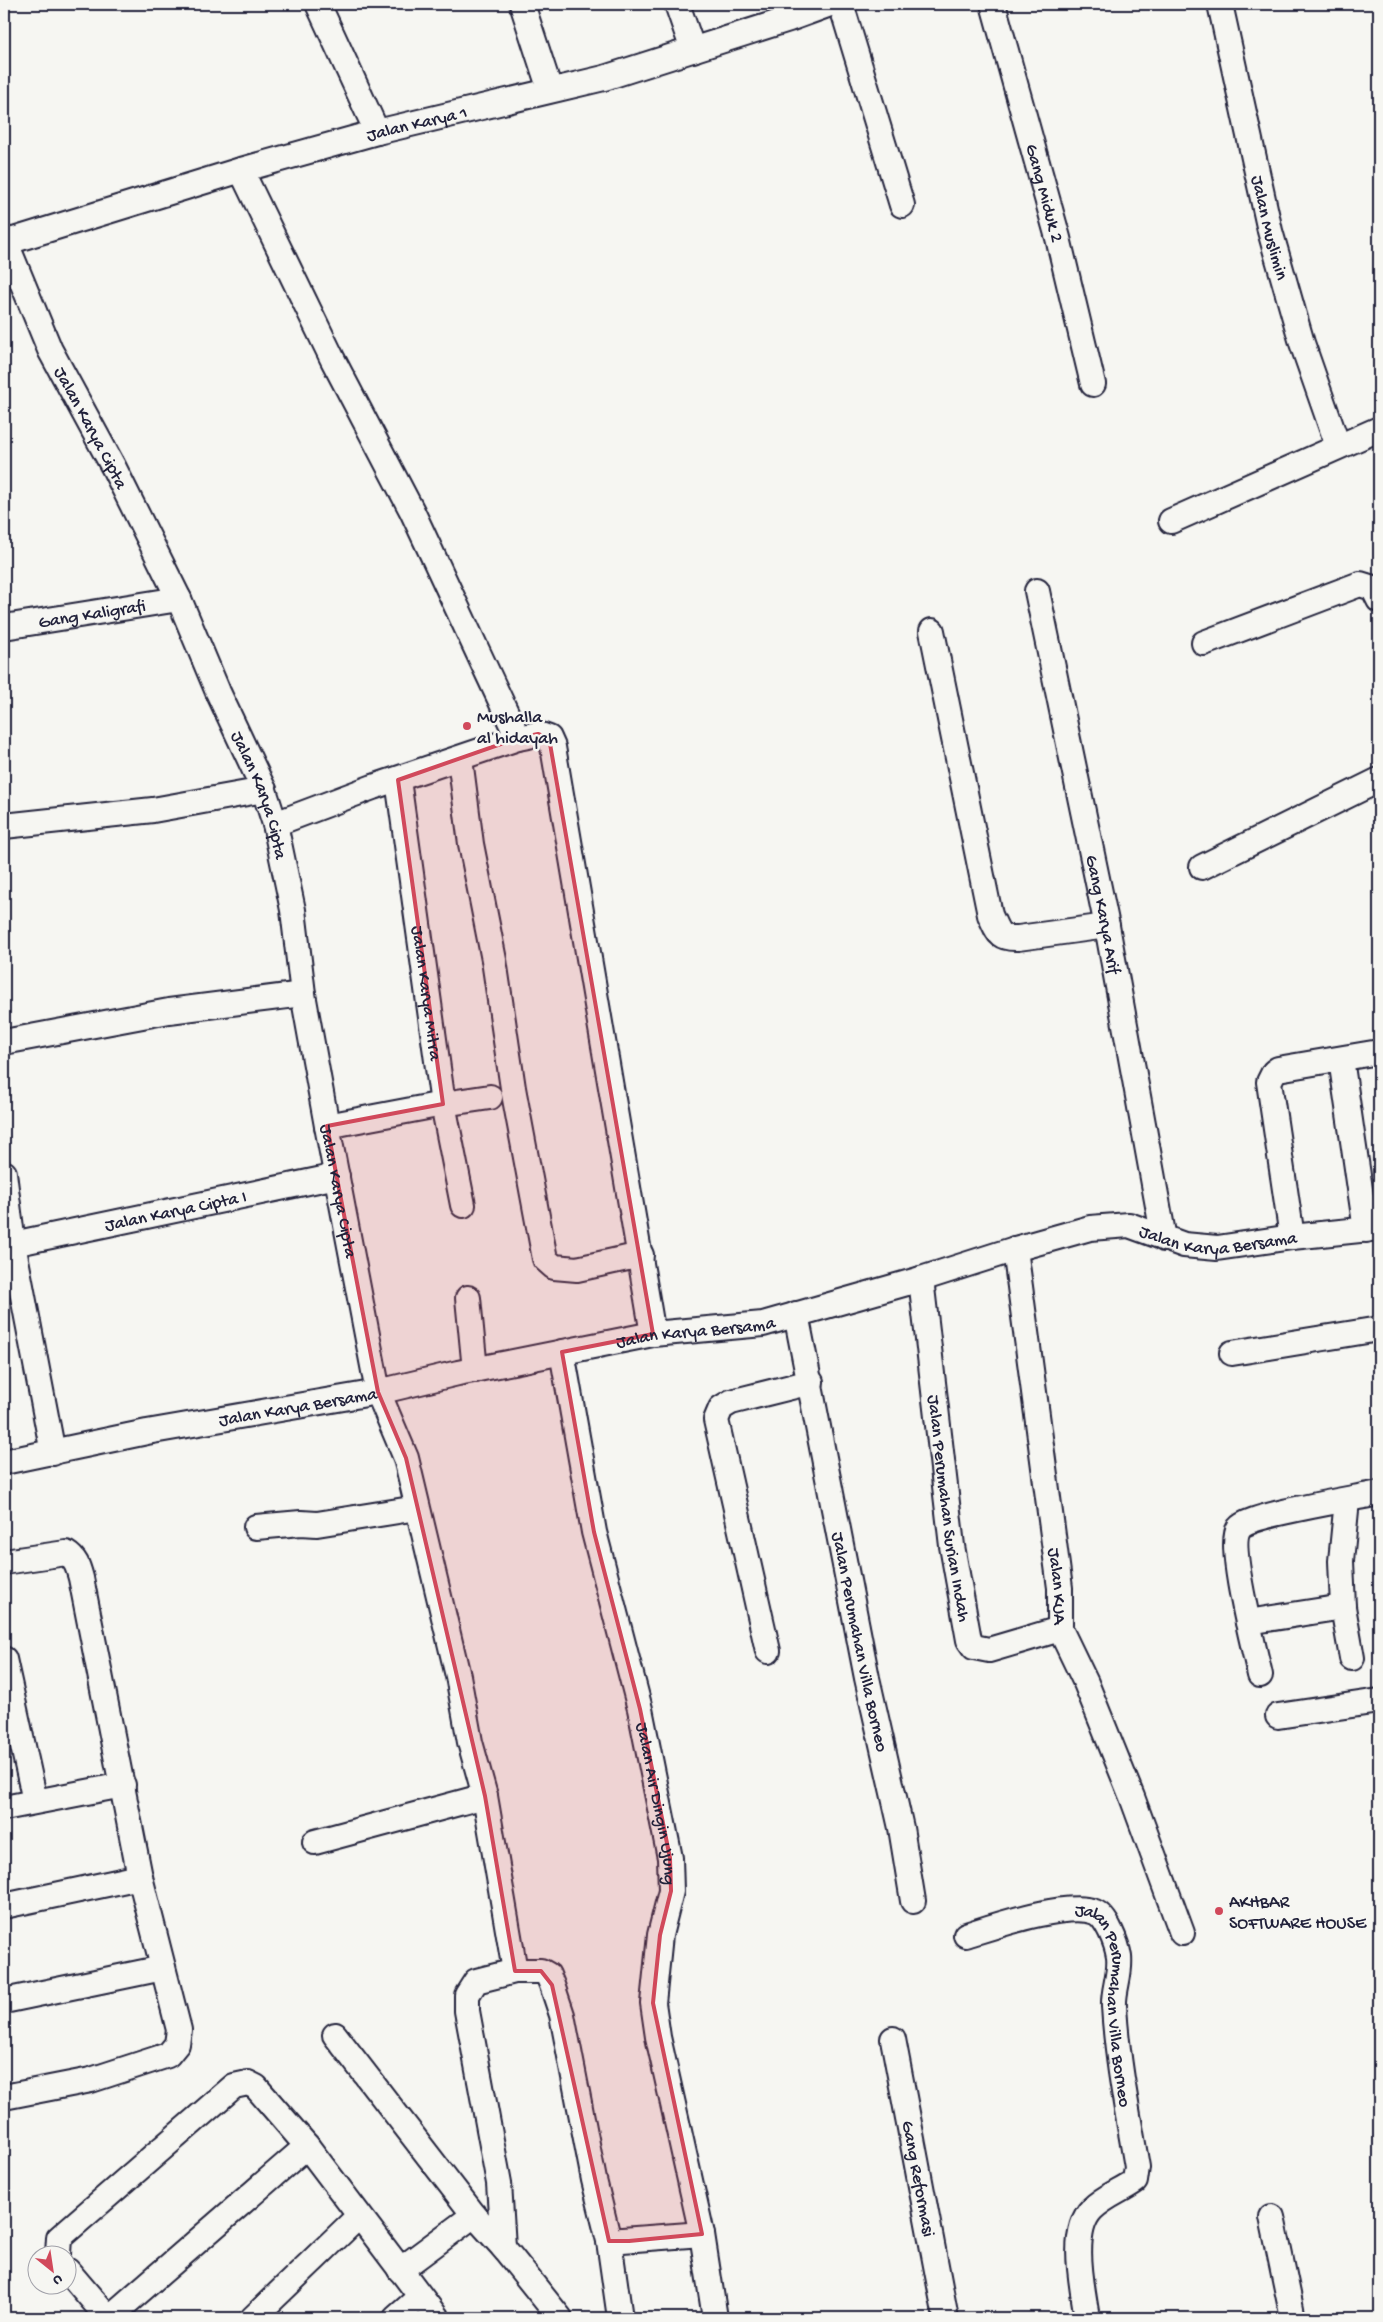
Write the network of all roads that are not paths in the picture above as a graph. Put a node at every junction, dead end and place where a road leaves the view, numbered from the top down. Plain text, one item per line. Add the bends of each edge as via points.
1 (318, 4) edge
2 (522, 4) edge
3 (677, 4) edge
4 (830, 4) edge
5 (841, 4) edge
6 (993, 4) edge
7 (1220, 4) edge
8 (786, 12) edge
9 (693, 50) junction
10 (550, 90) junction
11 (376, 132) junction
12 (241, 170) junction
13 (902, 205) dead end
14 (4, 241) edge
15 (1092, 384) dead end
16 (1379, 428) edge
17 (1338, 446) junction
18 (1171, 522) dead end
19 (1037, 591) dead end
20 (179, 599) junction
21 (1379, 600) edge
22 (4, 628) edge
23 (932, 631) dead end
24 (1204, 643) dead end
25 (518, 738) junction
26 (460, 759) junction
27 (398, 780) junction
28 (1379, 780) edge
29 (264, 790) junction
30 (275, 824) junction
31 (4, 826) edge
32 (1202, 867) dead end
33 (1107, 926) junction
34 (302, 994) junction
35 (4, 1042) edge
36 (1379, 1052) edge
37 (1341, 1058) junction
38 (490, 1097) dead end
39 (443, 1104) junction
40 (326, 1126) junction
41 (4, 1173) edge
42 (337, 1176) junction
43 (463, 1205) dead end
44 (1373, 1229) edge
45 (1292, 1237) junction
46 (1164, 1239) junction
47 (13, 1244) junction
48 (1015, 1249) junction
49 (641, 1255) junction
50 (921, 1279) junction
51 (468, 1298) dead end
52 (796, 1314) junction
53 (1379, 1329) edge
54 (653, 1334) junction
55 (562, 1352) junction
56 (1232, 1353) dead end
57 (475, 1370) junction
58 (811, 1382) junction
59 (378, 1392) junction
60 (53, 1453) junction
61 (4, 1462) edge
62 (1379, 1493) edge
63 (1347, 1500) junction
64 (417, 1508) junction
65 (256, 1527) dead end
66 (4, 1562) edge
67 (1343, 1607) junction
68 (1248, 1622) junction
69 (1060, 1629) junction
70 (768, 1651) dead end
71 (1352, 1658) dead end
72 (4, 1659) edge
73 (1260, 1675) dead end
74 (1379, 1701) edge
75 (1278, 1716) dead end
76 (123, 1785) junction
77 (485, 1796) junction
78 (35, 1801) junction
79 (4, 1808) edge
80 (315, 1842) dead end
81 (140, 1877) junction
82 (913, 1901) dead end
83 (4, 1906) edge
84 (1182, 1933) dead end
85 (966, 1935) dead end
86 (163, 1968) junction
87 (515, 1971) junction
88 (4, 2001) edge
89 (335, 2035) dead end
90 (893, 2039) dead end
91 (4, 2097) edge
92 (306, 2146) junction
93 (474, 2215) junction
94 (359, 2216) junction
95 (1272, 2218) dead end
96 (702, 2234) junction
97 (609, 2241) junction
98 (59, 2244) edge
99 (503, 2247) junction
100 (400, 2270) junction
101 (78, 2282) edge
102 (420, 2297) junction
103 (109, 2318) edge
104 (253, 2318) edge
105 (396, 2318) edge
106 (437, 2318) edge
107 (560, 2318) edge
108 (620, 2318) edge
109 (715, 2318) edge
110 (946, 2318) edge
111 (1087, 2318) edge
112 (1293, 2318) edge

1 - 11 street
2 - 10 street
3 - 9 street
4 - 8 street, Jalan Karya 1
5 - 13 street
6 - 15 street, Gang Miduk 2 via 1058,238
7 - 17 street, Jalan Muslimin via 1270,231 1302,343
8 - 9 street, Jalan Karya 1
9 - 10 street, Jalan Karya 1 via 604,78
10 - 11 street, Jalan Karya 1
11 - 12 street, Jalan Karya 1
12 - 14 street, Jalan Karya 1
12 - 25 street via 333,360 412,511
14 - 20 street, Jalan Karya Cipta via 50,350 114,468
16 - 17 street
17 - 18 street
19 - 33 street, Gang Karya Arif
20 - 22 street, Gang Kaligrafi
20 - 29 street, Jalan Karya Cipta
21 - 24 street via 1373,588 1360,584
23 - 33 street via 990,915 1000,935 1018,938
25 - 26 street
25 - 49 street via 538,734 549,738 553,747
26 - 27 street
26 - 49 street via 471,844 545,1259 554,1267 577,1269
27 - 30 street
27 - 39 street, Jalan Karya Mitra
28 - 32 street
29 - 30 street, Jalan Karya Cipta
29 - 31 street via 153,810
30 - 34 street, Jalan Karya Cipta via 293,910
33 - 46 street, Gang Karya Arif
34 - 35 street via 169,1011
34 - 40 street, Jalan Karya Cipta
36 - 37 street
37 - 44 street
37 - 45 street via 1278,1069 1270,1082
38 - 39 street
39 - 40 street
39 - 43 street, Jalan Karya Mitra
40 - 42 street, Jalan Karya Cipta
41 - 47 street
42 - 47 street, Jalan Karya Cipta I
42 - 59 street, Jalan Karya Cipta
44 - 45 street, Jalan Karya Bersama
45 - 46 street, Jalan Karya Bersama via 1217,1248 1184,1245
46 - 48 street, Jalan Karya Bersama via 1129,1226 1090,1228
47 - 60 street
48 - 50 street, Jalan Karya Bersama
48 - 69 street, Jalan KUA via 1060,1588
49 - 54 street
50 - 52 street, Jalan Karya Bersama
50 - 69 street, Jalan Perumahan Surian Indah via 952,1546 969,1640 974,1647 989,1650
51 - 57 street
52 - 54 street, Jalan Karya Bersama via 763,1324
52 - 58 street, Jalan Perumahan Villa Borneo
53 - 56 street
54 - 55 street, Jalan Karya Bersama
55 - 57 street, Jalan Karya Bersama
55 - 96 street, Jalan Air Dingin Ujung via 594,1532 640,1709 670,1858 671,1891 660,1935 653,2003
57 - 59 street, Jalan Karya Bersama
58 - 70 street via 731,1402 721,1408 716,1420
58 - 82 street, Jalan Perumahan Villa Borneo
59 - 60 street, Jalan Karya Bersama via 147,1432
59 - 64 street, Jalan Karya Cipta via 406,1458
60 - 61 street, Jalan Karya Bersama
62 - 63 street
63 - 67 street via 1342,1562
63 - 68 street via 1267,1516 1240,1527 1236,1533 1236,1553
64 - 65 street via 317,1524
64 - 77 street, Jalan Karya Cipta
66 - 76 street via 66,1553 76,1564
67 - 68 street
67 - 71 street
68 - 73 street
69 - 84 street, Jalan KUA via 1086,1683 1132,1797
72 - 78 street
74 - 75 street
76 - 78 street
76 - 81 street
77 - 80 street
77 - 87 street, Jalan Karya Cipta
78 - 79 street
81 - 83 street
81 - 86 street
85 - 111 street, Jalan Perumahan Villa Borneo via 1032,1914 1094,1911 1104,1918 1119,1956 1114,2003 1137,2167 1134,2181 1090,2210 1081,2227 1079,2256
86 - 88 street
86 - 91 street via 179,2030 177,2044 168,2054 91,2080
87 - 97 street via 541,1971 548,1975 552,1985 562,2015
87 - 99 street via 476,1981 466,1994 499,2183
89 - 93 street
90 - 110 street, Gang Reformasi
92 - 94 street
92 - 98 street via 256,2087 248,2083 234,2086 59,2238
92 - 103 street
93 - 99 street
93 - 100 street
94 - 100 street
94 - 104 street
95 - 112 street
96 - 97 street
96 - 109 street, Jalan Air Dingin Ujung
97 - 108 street
99 - 107 street
100 - 102 street
101 - 103 street
102 - 105 street
102 - 106 street

